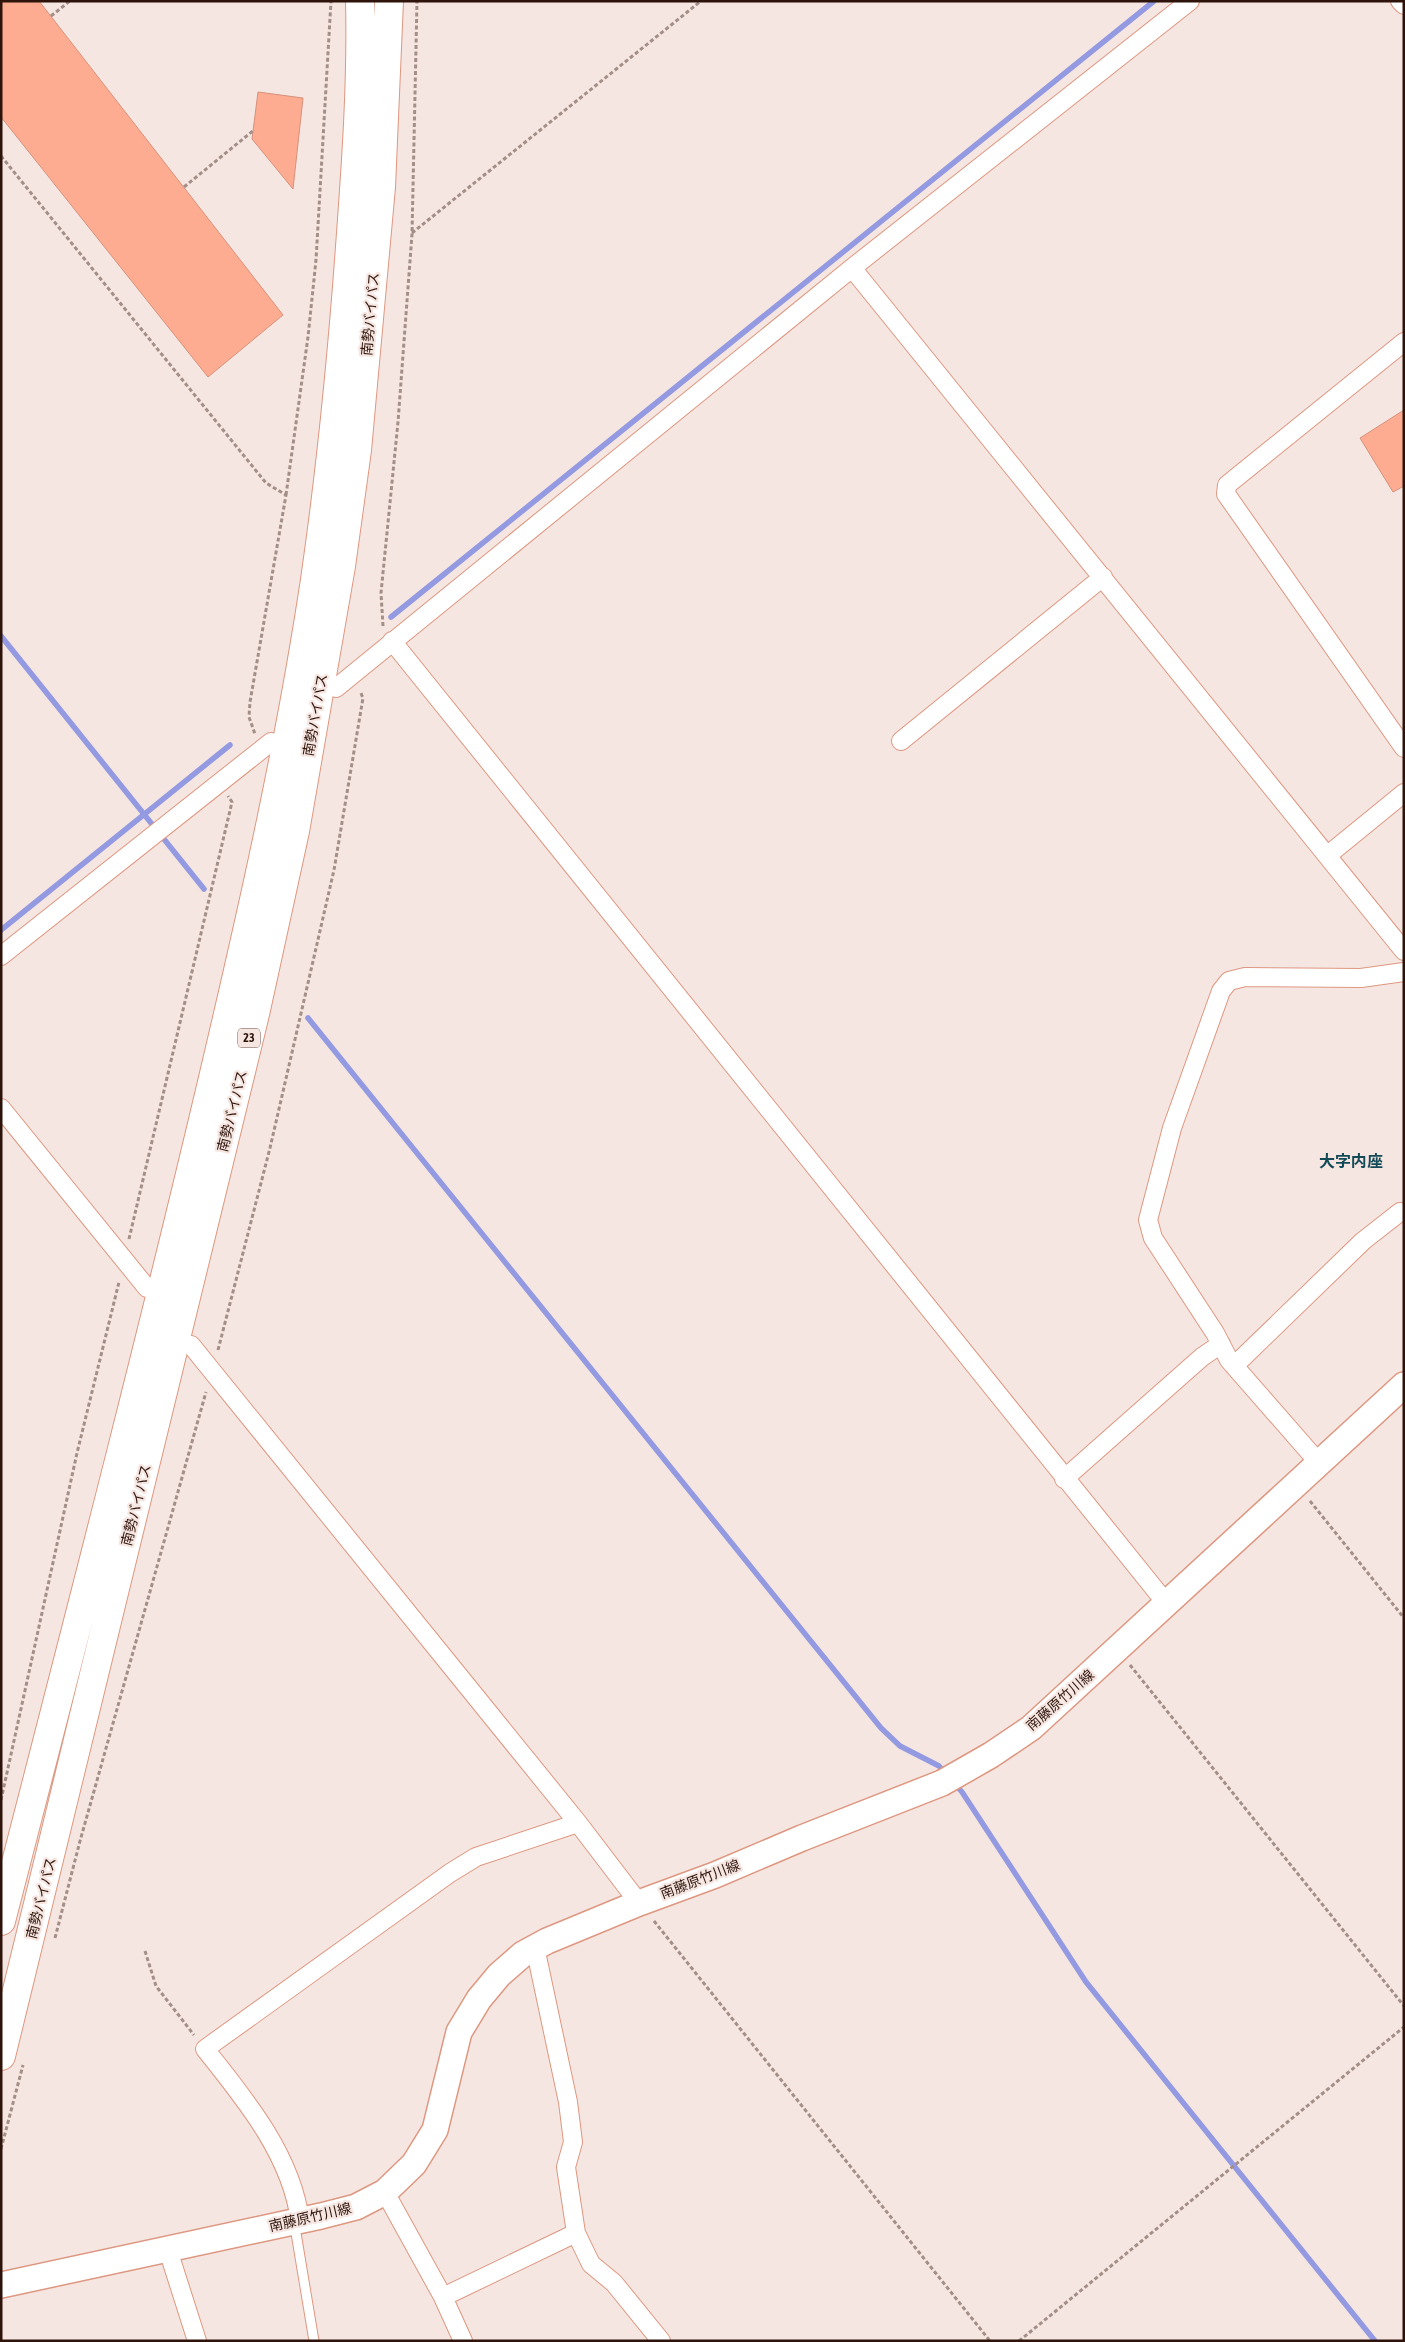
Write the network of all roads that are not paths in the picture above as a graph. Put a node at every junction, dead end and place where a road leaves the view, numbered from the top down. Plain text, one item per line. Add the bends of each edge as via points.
1 (360, 1) edge
2 (389, 1) edge
3 (1190, 1) edge
4 (1400, 1) edge
5 (1404, 5) edge
6 (852, 268) junction
7 (1404, 342) edge
8 (1104, 578) junction
9 (392, 641) junction
10 (336, 688) dead end
11 (901, 741) dead end
12 (268, 744) road end
13 (1404, 748) edge
14 (1404, 793) edge
15 (1328, 855) junction
16 (1404, 950) edge
17 (1, 956) edge
18 (1404, 972) edge
19 (1, 1108) edge
20 (1403, 1213) edge
21 (146, 1288) dead end
22 (1221, 1344) junction
23 (191, 1345) dead end
24 (1234, 1366) junction
25 (1404, 1385) edge
26 (1319, 1463) junction
27 (1064, 1479) junction
28 (1166, 1603) junction
29 (578, 1823) junction
30 (639, 1902) junction
31 (1, 1921) edge
32 (535, 1947) junction
33 (12, 2059) edge
34 (385, 2192) junction
35 (300, 2220) junction
36 (576, 2233) junction
37 (168, 2250) junction
38 (1, 2285) edge
39 (443, 2296) junction
40 (197, 2341) edge
41 (314, 2341) edge
42 (463, 2341) edge
43 (662, 2341) edge

1 - 31 highway, 南勢バイパス / 23 via 356,157 344,324 314,582 284,755 260,878 177,1232
2 - 33 highway, 南勢バイパス / 23 via 380,187 357,450 341,566 295,831
3 - 6 street
4 - 5 street
6 - 8 street
6 - 9 street
7 - 13 street via 1227,485 1226,494
8 - 11 street
8 - 15 street
9 - 10 street
9 - 27 street
12 - 17 street
14 - 15 street
15 - 16 street
18 - 22 street via 1361,978 1245,977 1229,981 1221,991 1172,1128 1148,1220 1153,1238
19 - 21 street
20 - 24 street via 1364,1241
22 - 24 street
22 - 27 street via 1202,1357
23 - 29 street
24 - 26 street
25 - 26 main road, 南藤原竹川線
26 - 28 main road, 南藤原竹川線
27 - 28 street
28 - 30 main road, 南藤原竹川線 via 1031,1728 949,1779 715,1875
29 - 30 street
29 - 35 street via 476,1857 450,1872 205,2050 240,2092 278,2154 297,2195
30 - 32 main road, 南藤原竹川線
32 - 34 main road, 南藤原竹川線 via 499,1975 479,1999 460,2032 435,2130 414,2164
32 - 36 street via 568,2102 573,2142 566,2167
34 - 35 main road, 南藤原竹川線 via 356,2207
34 - 39 street
35 - 37 main road, 南藤原竹川線
35 - 41 lane via 296,2233
36 - 39 street
36 - 43 street via 592,2264 614,2283
37 - 38 main road, 南藤原竹川線
37 - 40 street
39 - 42 street

